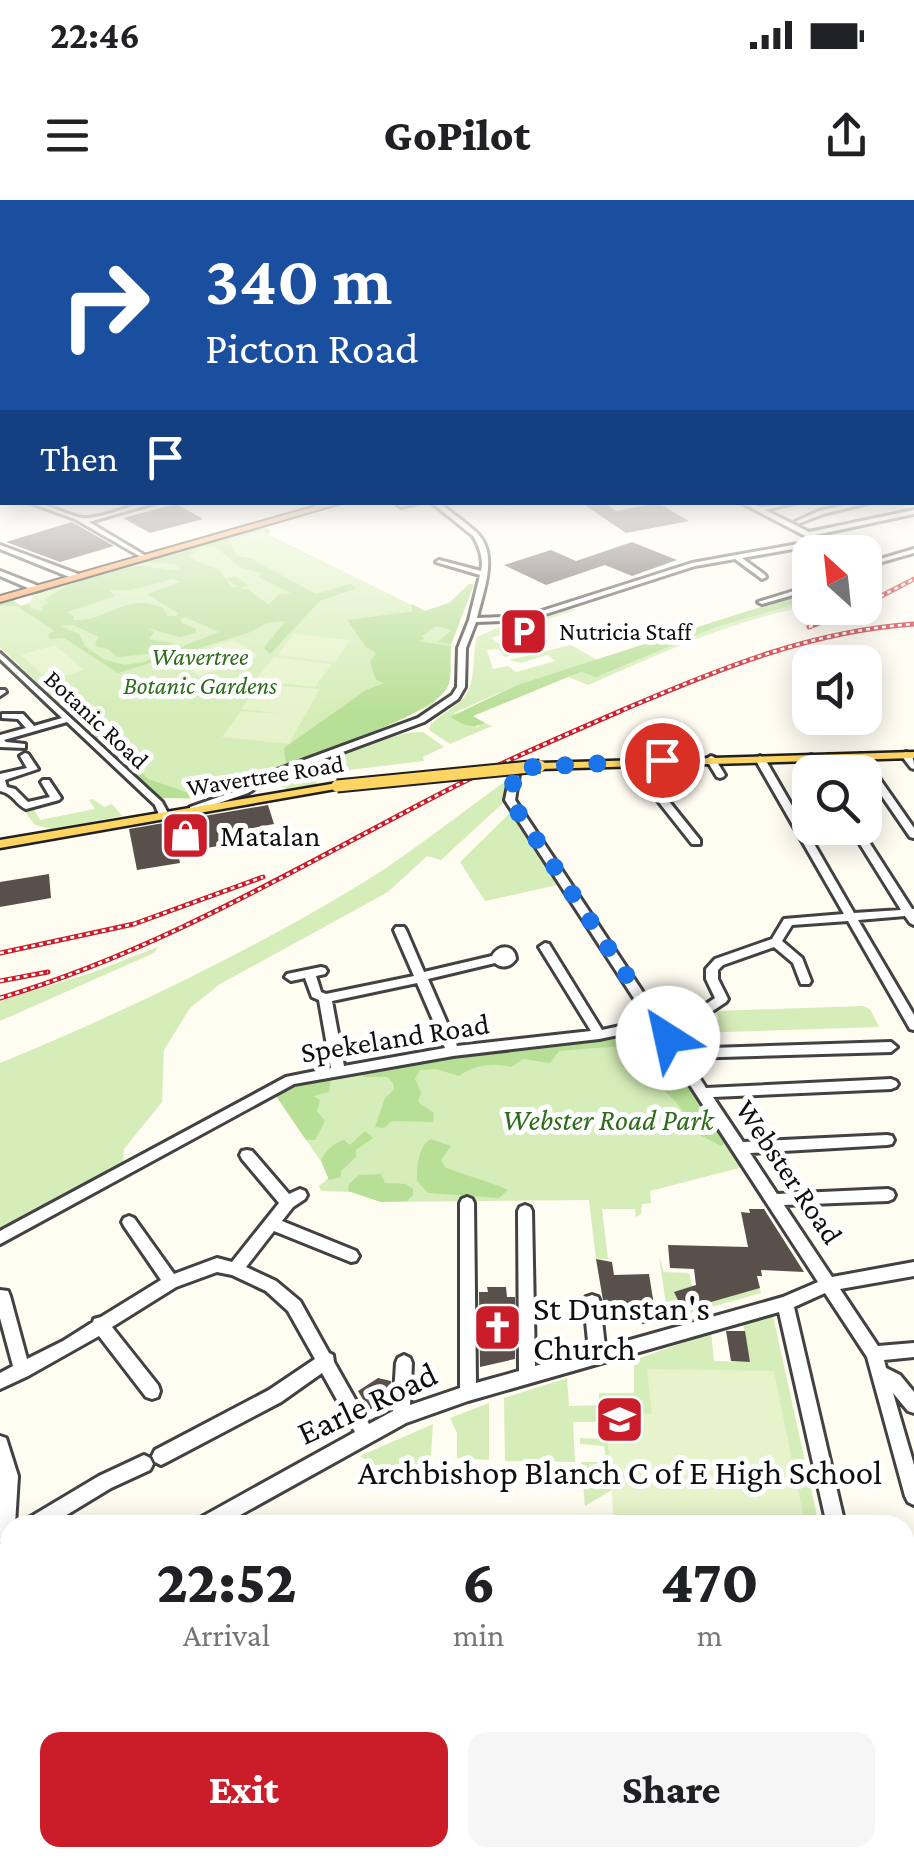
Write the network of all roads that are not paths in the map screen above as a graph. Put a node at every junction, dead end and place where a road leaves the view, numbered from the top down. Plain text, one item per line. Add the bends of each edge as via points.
1 (33, 560) edge
2 (130, 560) edge
3 (137, 560) edge
4 (480, 560) edge
5 (716, 560) edge
6 (740, 560) edge
7 (439, 562) dead end
8 (0, 573) edge
9 (484, 574) junction
10 (75, 576) junction
11 (762, 577) dead end
12 (37, 588) junction
13 (792, 592) edge
14 (0, 597) edge
15 (765, 599) dead end
16 (471, 624) junction
17 (0, 654) edge
18 (2, 719) edge
19 (66, 720) junction
20 (32, 730) junction
21 (0, 740) edge
22 (792, 758) edge
23 (882, 758) edge
24 (711, 759) junction
25 (760, 759) junction
26 (911, 759) edge
27 (637, 761) junction
28 (287, 770) junction
29 (515, 773) junction
30 (39, 775) junction
31 (720, 775) dead end
32 (1, 783) edge
33 (882, 788) edge
34 (272, 789) junction
35 (248, 795) junction
36 (164, 815) junction
37 (914, 834) edge
38 (696, 842) dead end
39 (0, 844) edge
40 (866, 845) edge
41 (852, 916) junction
42 (912, 916) edge
43 (400, 930) dead end
44 (776, 942) junction
45 (546, 946) dead end
46 (496, 958) dead end
47 (291, 977) dead end
48 (422, 978) junction
49 (805, 982) dead end
50 (324, 998) junction
51 (656, 1021) junction
52 (914, 1026) edge
53 (599, 1035) junction
54 (891, 1047) dead end
55 (453, 1051) junction
56 (678, 1054) junction
57 (338, 1072) junction
58 (891, 1084) dead end
59 (704, 1093) junction
60 (887, 1140) dead end
61 (740, 1148) junction
62 (247, 1155) dead end
63 (888, 1195) dead end
64 (773, 1200) junction
65 (466, 1203) dead end
66 (525, 1211) dead end
67 (129, 1222) dead end
68 (274, 1224) junction
69 (0, 1238) edge
70 (351, 1256) dead end
71 (235, 1269) junction
72 (914, 1270) edge
73 (171, 1282) junction
74 (831, 1284) junction
75 (2, 1296) dead end
76 (592, 1302) dead end
77 (786, 1303) junction
78 (100, 1324) junction
79 (914, 1350) edge
80 (874, 1354) junction
81 (598, 1357) junction
82 (327, 1360) junction
83 (404, 1363) dead end
84 (22, 1371) junction
85 (879, 1373) junction
86 (528, 1377) junction
87 (0, 1381) edge
88 (152, 1391) dead end
89 (468, 1393) junction
90 (914, 1405) edge
91 (401, 1416) junction
92 (366, 1435) junction
93 (0, 1444) edge
94 (914, 1496) edge
95 (6, 1515) edge
96 (50, 1515) edge
97 (222, 1515) edge
98 (834, 1515) edge

1 - 10 street
2 - 10 highway
3 - 12 highway
4 - 9 street
5 - 16 street via 527,618
6 - 11 street
7 - 9 street
8 - 12 street
9 - 16 street
10 - 12 highway
12 - 14 highway
13 - 15 street
16 - 28 street via 462,648 461,686 442,708
17 - 19 street, Botanic Road
18 - 20 street via 20,716
19 - 20 street
19 - 36 street, Botanic Road
20 - 21 street
21 - 30 street via 24,751
22 - 25 main road, Wavertree Road
23 - 26 main road, Wavertree Road
24 - 25 main road, Wavertree Road
24 - 27 main road, Wavertree Road
24 - 31 street
25 - 41 street
27 - 29 main road, Wavertree Road, bridge
27 - 38 street
28 - 34 street
28 - 35 street
29 - 34 main road, Wavertree Road, bridge
29 - 51 street, Webster Road via 510,800
30 - 32 street
30 - 32 street via 58,801 26,806
33 - 37 street
34 - 35 main road, Wavertree Road
35 - 36 main road, Wavertree Road
36 - 39 main road, Wavertree Road
40 - 42 street
41 - 42 street
41 - 44 street via 799,918 788,922
41 - 52 street
43 - 48 street
44 - 49 street via 798,961
44 - 51 street, Spekeland Road via 712,969 722,999 714,1006
45 - 53 street
46 - 48 street
47 - 50 street via 315,972 316,994
48 - 50 street
48 - 55 street
50 - 57 street
51 - 53 street, Spekeland Road
51 - 56 street, Webster Road
53 - 55 street, Spekeland Road
54 - 56 street
55 - 57 street, Spekeland Road
56 - 59 street, Webster Road
57 - 69 street, Spekeland Road via 281,1084
58 - 59 street
59 - 61 street, Webster Road
60 - 61 street
61 - 64 street, Webster Road
62 - 68 street via 294,1199
63 - 64 street
64 - 74 street, Webster Road
65 - 89 street
66 - 86 street
67 - 73 street
68 - 70 street
68 - 71 street
71 - 73 street via 200,1268
71 - 82 street via 285,1296
72 - 74 street, Earle Road
73 - 78 street
74 - 77 street, Earle Road
74 - 80 street, Webster Road
75 - 84 street
76 - 81 street
77 - 81 street, Earle Road
77 - 98 street
78 - 84 street
78 - 88 street
79 - 80 street
80 - 85 street, Webster Road
81 - 86 street, Earle Road
82 - 92 street
82 - 96 street via 275,1396
83 - 91 street
84 - 87 street
85 - 90 street
85 - 94 street, Webster Road
86 - 89 street, Earle Road
89 - 91 street, Earle Road
91 - 92 street, Earle Road
92 - 97 street, Earle Road
93 - 95 street via 9,1476

